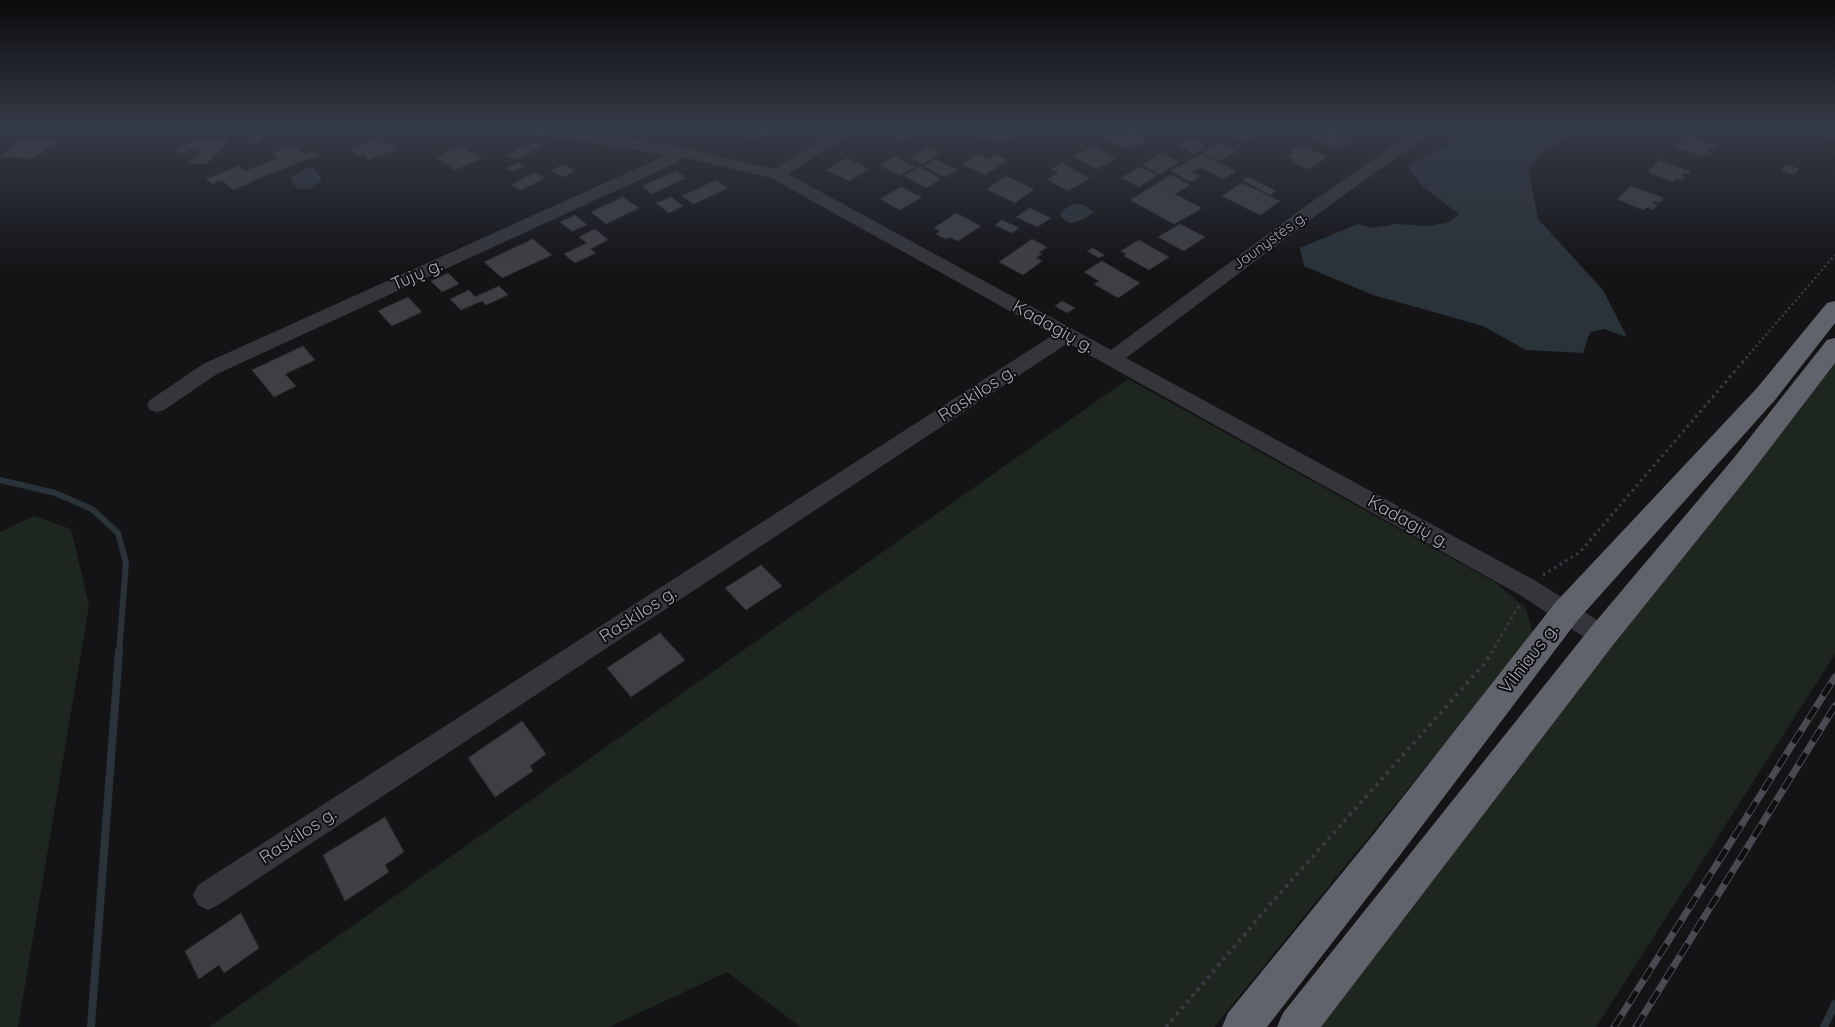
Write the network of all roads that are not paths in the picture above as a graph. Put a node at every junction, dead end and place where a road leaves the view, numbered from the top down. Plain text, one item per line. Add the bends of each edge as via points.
1 (637, 175) edge
2 (778, 175) edge
3 (1363, 175) edge
4 (1835, 308) edge
5 (1067, 334) junction
6 (1835, 346) edge
7 (1111, 359) junction
8 (158, 404) dead end
9 (1566, 612) junction
10 (1602, 636) junction
11 (208, 895) dead end
12 (1242, 1027) edge
13 (1297, 1027) edge

1 - 8 street, Tujų g. via 210,369
2 - 5 street, Kadagių g.
3 - 7 street, Jaunystės g.
4 - 9 highway, Vilniaus g. via 1766,394
5 - 7 street, Kadagių g.
5 - 11 street, Raskilos g.
6 - 10 highway via 1742,466
7 - 9 street, Kadagių g. via 1528,588
9 - 10 street, Kadagių g.
9 - 12 highway, Vilniaus g.
10 - 13 highway

